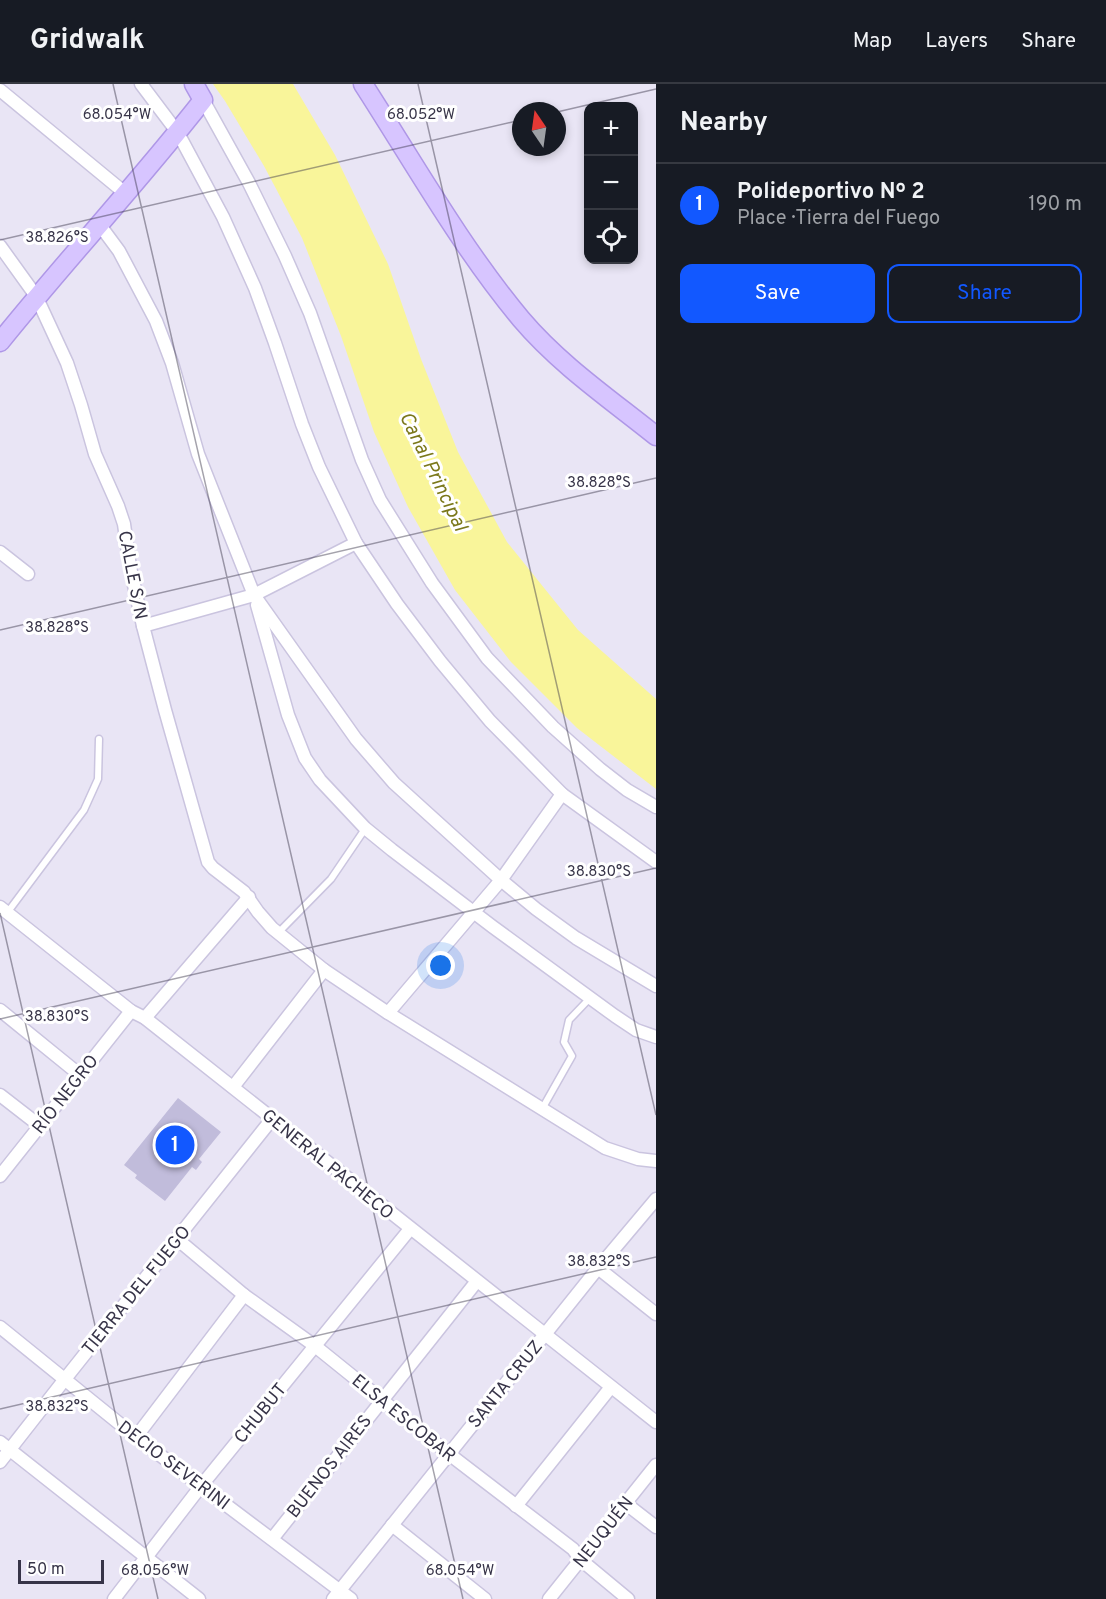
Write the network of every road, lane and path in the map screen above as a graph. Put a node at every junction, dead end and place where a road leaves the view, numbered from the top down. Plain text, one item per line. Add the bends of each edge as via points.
1 (141, 84) edge
2 (363, 84) edge
3 (0, 90) edge
4 (199, 92) edge
5 (178, 133) junction
6 (125, 193) junction
7 (99, 224) junction
8 (0, 246) edge
9 (36, 296) junction
10 (0, 342) edge
11 (656, 436) edge
12 (356, 543) junction
13 (0, 552) edge
14 (28, 574) dead end
15 (254, 595) junction
16 (143, 626) junction
17 (99, 739) dead end
18 (562, 794) junction
19 (656, 807) edge
20 (365, 828) junction
21 (656, 862) edge
22 (501, 880) junction
23 (249, 897) junction
24 (475, 913) junction
25 (2, 914) edge
26 (278, 933) junction
27 (324, 970) junction
28 (656, 986) edge
29 (590, 998) junction
30 (0, 1010) edge
31 (131, 1011) junction
32 (388, 1013) junction
33 (146, 1018) junction
34 (656, 1037) edge
35 (80, 1075) junction
36 (233, 1087) junction
37 (0, 1095) edge
38 (542, 1109) junction
39 (272, 1119) junction
40 (40, 1126) junction
41 (656, 1161) edge
42 (0, 1176) edge
43 (655, 1203) edge
44 (410, 1229) junction
45 (177, 1239) junction
46 (598, 1268) junction
47 (477, 1281) junction
48 (244, 1294) junction
49 (656, 1314) edge
50 (0, 1327) edge
51 (544, 1335) junction
52 (315, 1346) junction
53 (65, 1379) junction
54 (611, 1387) junction
55 (382, 1401) junction
56 (656, 1422) edge
57 (135, 1437) junction
58 (5, 1445) edge
59 (449, 1454) junction
60 (0, 1462) edge
61 (656, 1465) edge
62 (201, 1486) junction
63 (625, 1503) junction
64 (516, 1506) junction
65 (392, 1525) junction
66 (656, 1527) edge
67 (272, 1539) junction
68 (146, 1557) junction
69 (580, 1560) junction
70 (337, 1595) edge
71 (114, 1599) edge
72 (199, 1599) edge
73 (351, 1599) edge
74 (485, 1599) edge
75 (549, 1599) edge
76 (628, 1599) edge

1 - 5 street
2 - 11 street via 473,257 522,321 568,367
3 - 6 street
4 - 5 street
4 - 19 street via 285,256 380,500 432,583 487,658 553,727 627,790
5 - 6 street
5 - 12 street via 255,288 314,456
6 - 7 street
7 - 9 street
7 - 15 street via 119,251 156,321 198,454
8 - 9 street, CALLE S/N
9 - 10 street
9 - 16 street, CALLE S/N via 67,363 95,454 124,524
12 - 15 street
12 - 18 street via 440,661 490,721
13 - 14 street
15 - 16 street
15 - 20 street via 288,715 305,758
15 - 22 street via 356,739 393,783
16 - 23 street, CALLE S/N via 208,862
17 - 25 lane via 98,779 84,810
18 - 21 street
18 - 22 street
20 - 24 street
20 - 26 lane via 331,879
22 - 24 street
22 - 28 street via 576,938
23 - 26 street
23 - 33 street
24 - 29 street
24 - 32 street
25 - 31 street, GENERAL PACHECO
26 - 27 street
27 - 32 street
27 - 36 street
29 - 34 street via 636,1030
29 - 38 lane via 569,1020 564,1042 572,1056
30 - 35 street
31 - 33 street, GENERAL PACHECO
31 - 35 street, RÍO NEGRO
32 - 38 street
33 - 36 street, GENERAL PACHECO
35 - 40 street, RÍO NEGRO
36 - 39 street, GENERAL PACHECO
37 - 40 street
38 - 41 street via 605,1148
39 - 44 street, GENERAL PACHECO
39 - 45 street, TIERRA DEL FUEGO
40 - 42 street, RÍO NEGRO
43 - 46 street, SANTA CRUZ
44 - 47 street, GENERAL PACHECO
44 - 52 street, CHUBUT
45 - 48 street, ELSA ESCOBAR
45 - 53 street, TIERRA DEL FUEGO
46 - 49 street
46 - 51 street, SANTA CRUZ
47 - 51 street, GENERAL PACHECO
47 - 55 street, BUENOS AIRES
48 - 52 street, ELSA ESCOBAR
48 - 57 street
50 - 53 street, DECIO SEVERINI
51 - 54 street, GENERAL PACHECO
51 - 59 street, SANTA CRUZ
52 - 55 street, ELSA ESCOBAR
52 - 62 street, CHUBUT
53 - 57 street, DECIO SEVERINI
53 - 58 street, TIERRA DEL FUEGO
54 - 56 street, GENERAL PACHECO
54 - 64 street
55 - 59 street, ELSA ESCOBAR
55 - 67 street, BUENOS AIRES
57 - 62 street, DECIO SEVERINI
58 - 60 street, TIERRA DEL FUEGO
58 - 68 street
59 - 64 street, ELSA ESCOBAR
59 - 65 street, SANTA CRUZ
61 - 63 street, NEUQUÉN
62 - 67 street, DECIO SEVERINI
62 - 68 street, CHUBUT
63 - 66 street
63 - 69 street, NEUQUÉN
64 - 69 street, ELSA ESCOBAR via 573,1549
65 - 70 street, SANTA CRUZ
65 - 74 street
67 - 70 street, DECIO SEVERINI
68 - 71 street, CHUBUT
68 - 72 street
69 - 75 street, NEUQUÉN
69 - 76 street, ELSA ESCOBAR
70 - 73 street, DECIO SEVERINI

